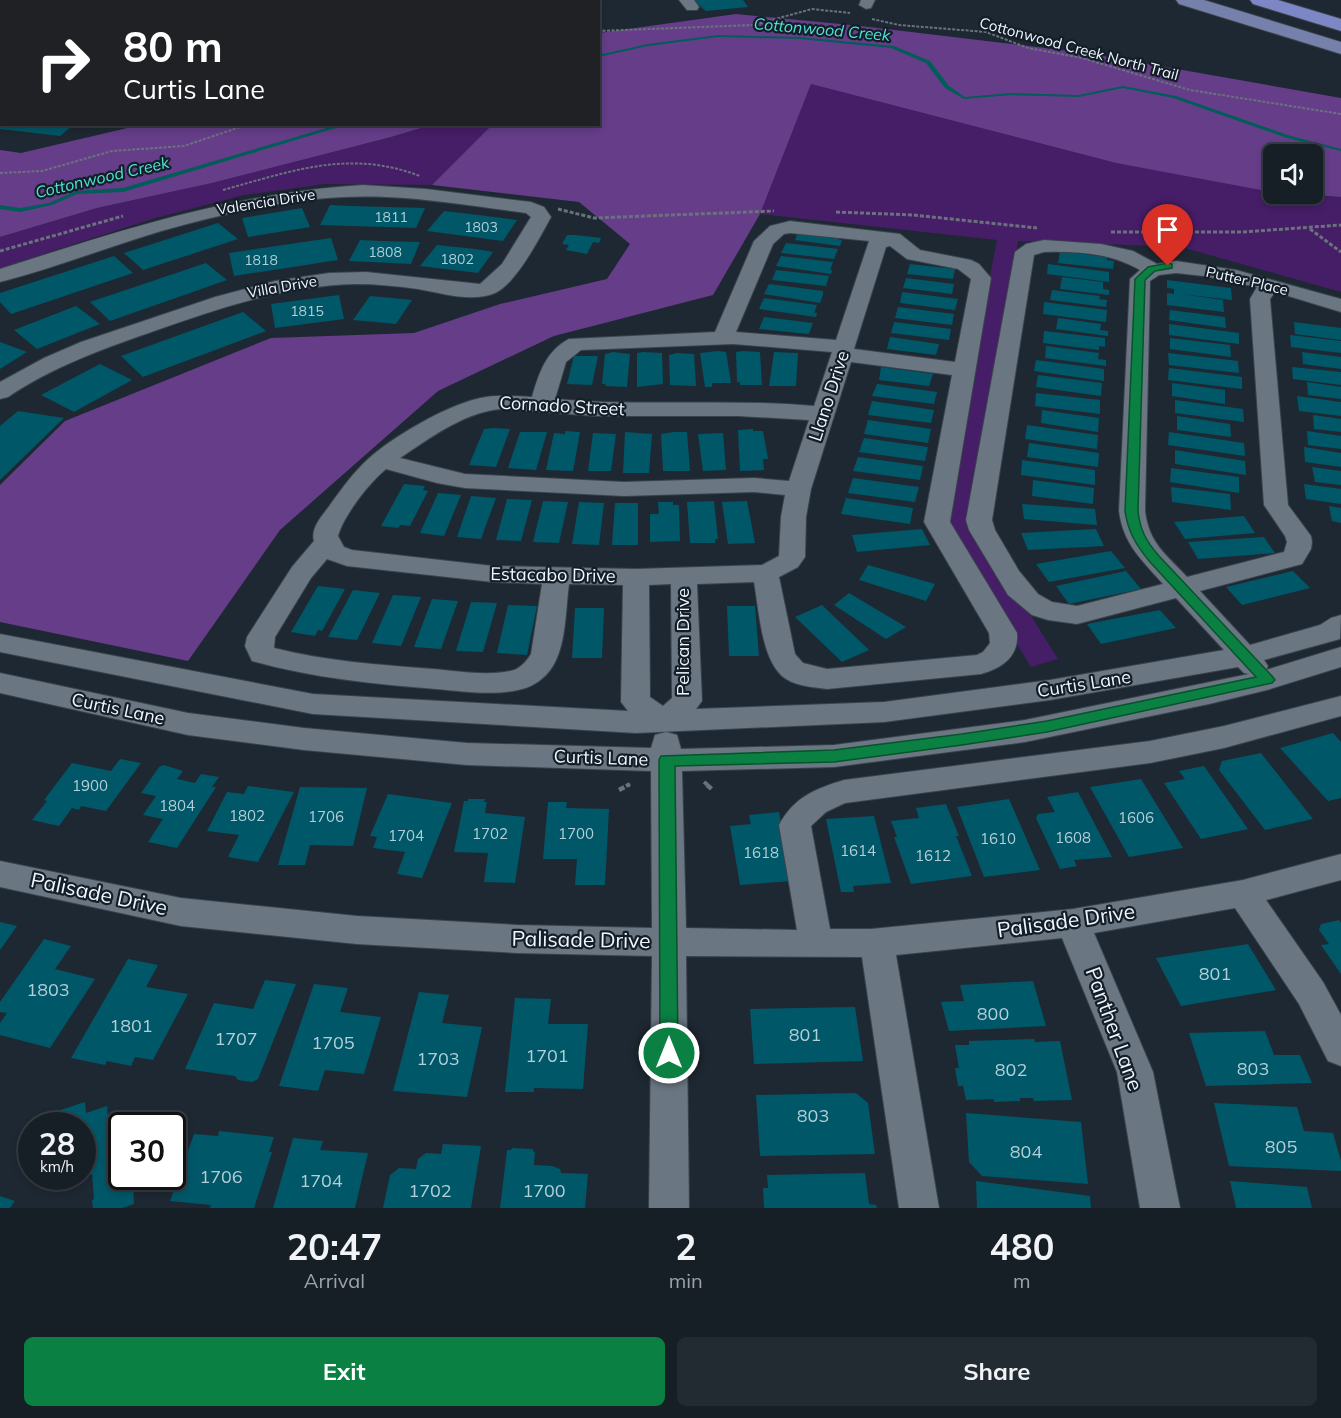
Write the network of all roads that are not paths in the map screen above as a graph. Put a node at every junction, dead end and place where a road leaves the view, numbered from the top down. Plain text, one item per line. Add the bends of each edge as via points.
1 (1185, 0) edge
2 (1259, 0) edge
3 (1300, 0) edge
4 (1341, 12) edge
5 (1341, 25) edge
6 (1341, 48) edge
7 (539, 213) joint
8 (893, 238) junction
9 (1152, 269) junction
10 (0, 276) edge
11 (1269, 285) junction
12 (1341, 306) edge
13 (723, 338) junction
14 (843, 350) junction
15 (964, 370) junction
16 (0, 392) edge
17 (541, 406) junction
18 (823, 414) junction
19 (382, 460) junction
20 (799, 489) junction
21 (327, 542) junction
22 (775, 568) junction
23 (557, 575) junction
24 (684, 575) junction
25 (636, 577) junction
26 (1181, 588) junction
27 (1341, 624) edge
28 (0, 643) edge
29 (1244, 656) junction
30 (1341, 657) edge
31 (1267, 680) junction
32 (0, 683) edge
33 (1341, 706) edge
34 (665, 721) junction
35 (667, 760) junction
36 (1341, 867) edge
37 (0, 874) edge
38 (1244, 893) junction
39 (1073, 923) junction
40 (669, 942) junction
41 (877, 942) junction
42 (816, 944) junction
43 (1341, 1050) edge
44 (669, 1208) edge
45 (919, 1208) edge
46 (1160, 1208) edge

1 - 6 main road
2 - 5 highway
3 - 4 highway
7 - 10 street, Valencia Drive via 531,208 405,193 296,195 201,213
7 - 16 street, Villa Drive via 540,221 499,280 488,288 466,290 382,278 270,287 92,346 41,368
8 - 13 street via 807,228 777,230 764,241
8 - 14 street, Llano Drive via 877,244
8 - 15 street via 914,255 964,264 981,278
9 - 11 street, Putter Place via 1183,266
9 - 26 street via 1140,279 1132,519 1142,544
9 - 26 street via 1112,252 1049,245 1025,252 979,520 1023,595 1040,609 1077,615
11 - 12 street, Putter Place
11 - 26 street via 1260,299 1276,505 1297,533 1299,551 1293,558
13 - 14 street
13 - 17 street via 577,344 555,360
14 - 15 street
14 - 18 street, Llano Drive
15 - 22 street via 937,522 1003,633 1000,652 993,659 968,667 827,679 807,676 793,670 782,657
17 - 18 street, Cornado Street via 656,411 776,409
17 - 19 street, Cornado Street via 502,402 474,406
18 - 20 street, Llano Drive
19 - 20 street via 465,480 624,489 754,485
19 - 21 street, Cornado Street via 360,482 328,526
20 - 22 street, Llano Drive via 793,512 795,550
21 - 23 street, Estacabo Drive via 335,553 347,558 493,574
21 - 23 street via 301,573 261,637 262,654 295,663 374,674 470,682 516,681 533,670 545,654
22 - 24 street, Estacabo Drive
23 - 25 street, Estacabo Drive
24 - 25 street, Estacabo Drive
24 - 34 street, Pelican Drive via 687,701
25 - 34 street, Pelican Drive via 636,702
26 - 29 street
27 - 29 street, Curtis Lane via 1330,632
28 - 34 street, Curtis Lane via 314,704
29 - 31 street
29 - 34 street, Curtis Lane via 1050,690 884,712
30 - 31 street, Curtis Lane
31 - 35 street, Curtis Lane via 1025,731 834,756
32 - 35 street, Curtis Lane via 188,724 303,739 467,754
33 - 42 street via 1150,752 844,792 818,800 801,814 795,825
34 - 35 street
35 - 40 street
36 - 38 street, Palisade Drive
37 - 40 street, Palisade Drive via 181,912 267,922 517,939
38 - 39 street, Palisade Drive
38 - 43 street via 1311,993
39 - 41 street, Palisade Drive
39 - 46 street, Panther Lane via 1135,1072
40 - 42 street, Palisade Drive
40 - 44 street
41 - 42 street, Palisade Drive
41 - 45 street

